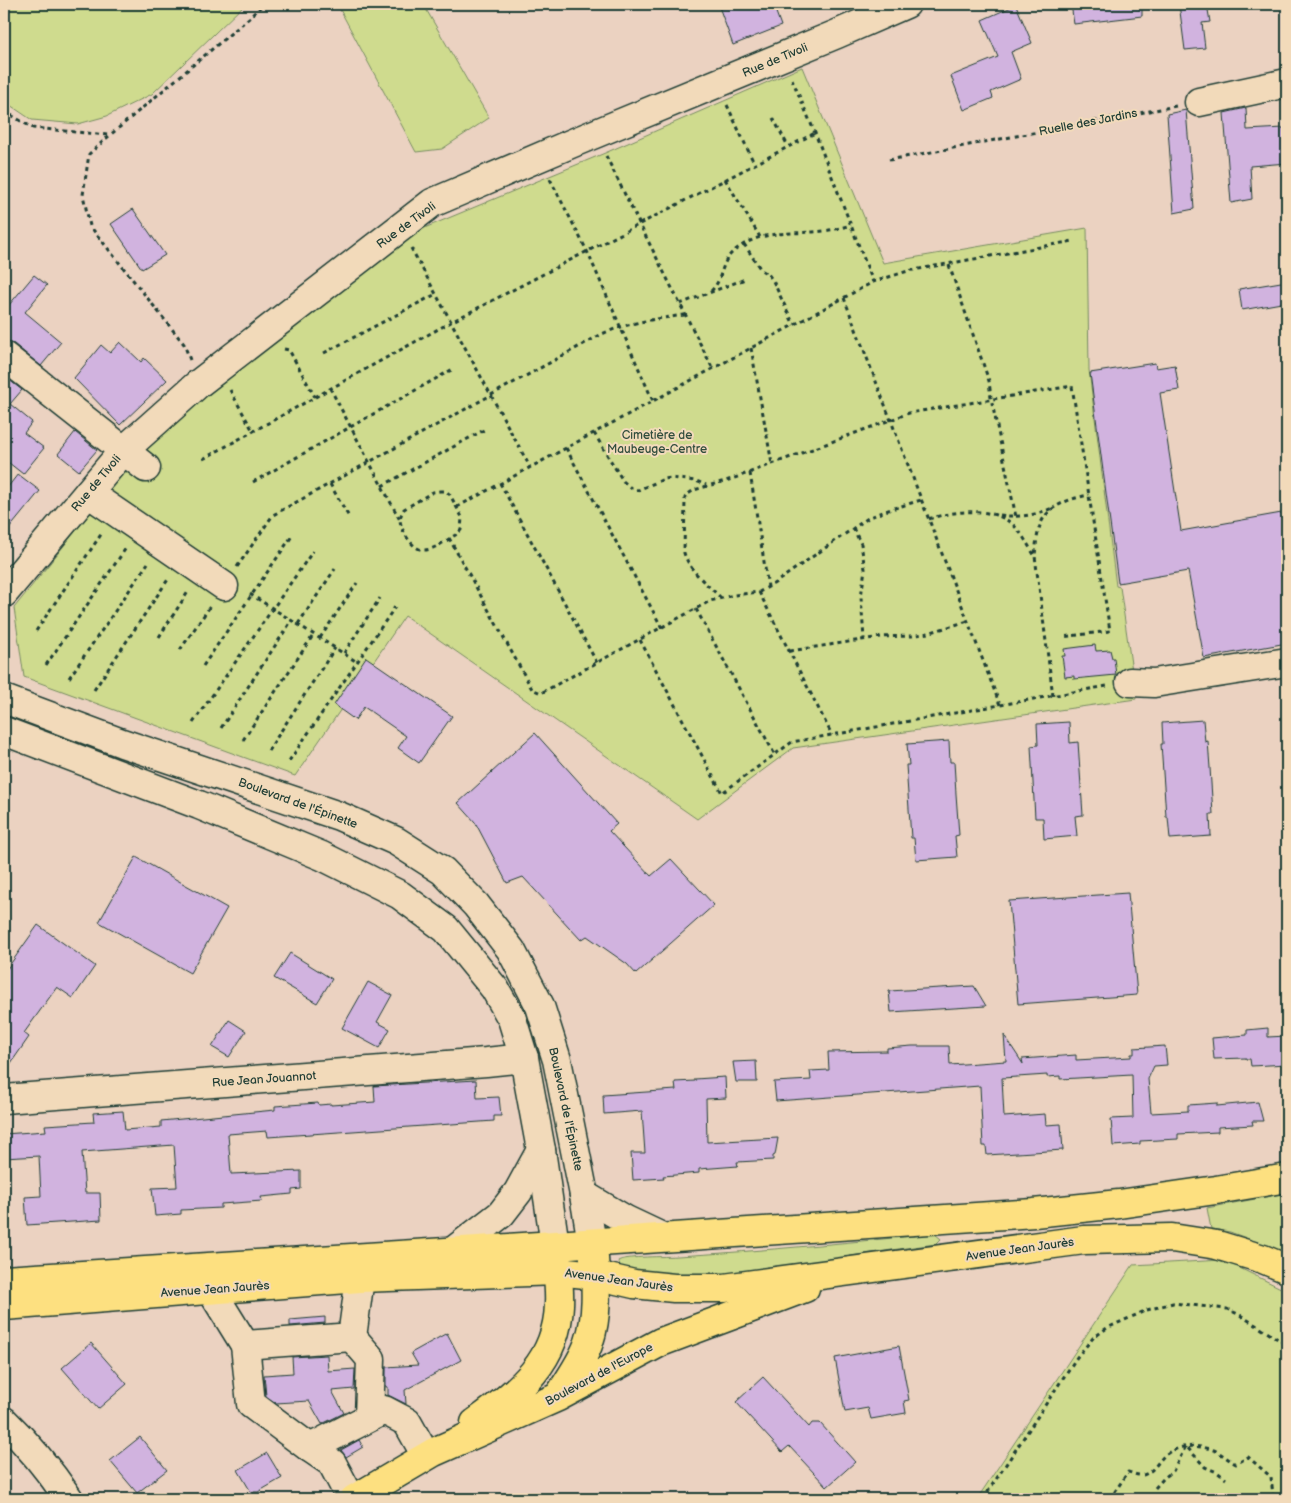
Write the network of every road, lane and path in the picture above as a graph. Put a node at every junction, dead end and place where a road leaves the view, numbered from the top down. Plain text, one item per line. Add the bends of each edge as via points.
1 (263, 4) edge
2 (906, 4) edge
3 (783, 80) dead end
4 (1287, 84) edge
5 (734, 100) dead end
6 (1199, 102) joint
7 (4, 111) edge
8 (773, 118) dead end
9 (815, 132) junction
10 (595, 133) junction
11 (109, 136) junction
12 (788, 146) junction
13 (889, 160) dead end
14 (754, 164) junction
15 (549, 176) dead end
16 (725, 178) junction
17 (639, 224) junction
18 (851, 225) junction
19 (760, 237) junction
20 (1074, 241) dead end
21 (409, 244) dead end
22 (744, 244) junction
23 (586, 251) junction
24 (949, 265) junction
25 (745, 278) dead end
26 (873, 282) junction
27 (711, 291) junction
28 (436, 294) junction
29 (844, 298) junction
30 (680, 304) junction
31 (685, 315) junction
32 (451, 322) junction
33 (794, 325) junction
34 (619, 326) junction
35 (278, 348) dead end
36 (751, 348) junction
37 (324, 353) dead end
38 (4, 356) edge
39 (452, 369) dead end
40 (713, 369) junction
41 (198, 384) junction
42 (228, 388) dead end
43 (330, 388) junction
44 (491, 396) junction
45 (315, 397) junction
46 (991, 398) junction
47 (654, 401) junction
48 (891, 420) junction
49 (350, 426) junction
50 (484, 430) dead end
51 (253, 431) junction
52 (594, 433) junction
53 (566, 448) junction
54 (123, 451) junction
55 (203, 459) dead end
56 (369, 462) junction
57 (772, 464) junction
58 (530, 467) junction
59 (146, 468) dead end
60 (750, 472) junction
61 (253, 482) dead end
62 (330, 484) junction
63 (500, 484) junction
64 (706, 485) junction
65 (382, 486) junction
66 (88, 492) junction
67 (1089, 495) junction
68 (921, 500) junction
69 (1062, 504) junction
70 (457, 507) junction
71 (117, 512) junction
72 (987, 514) junction
73 (349, 517) dead end
74 (1016, 517) junction
75 (929, 519) junction
76 (400, 520) junction
77 (853, 528) junction
78 (292, 536) dead end
79 (449, 538) junction
80 (172, 550) junction
81 (313, 551) dead end
82 (1035, 556) junction
83 (335, 569) dead end
84 (226, 583) junction
85 (357, 584) dead end
86 (768, 587) junction
87 (759, 592) junction
88 (4, 593) edge
89 (252, 594) junction
90 (380, 598) dead end
91 (721, 598) junction
92 (396, 607) dead end
93 (273, 608) junction
94 (696, 609) junction
95 (292, 620) junction
96 (968, 621) junction
97 (298, 624) junction
98 (662, 628) junction
99 (36, 631) dead end
100 (314, 634) junction
101 (159, 637) dead end
102 (1063, 637) dead end
103 (320, 638) junction
104 (864, 639) junction
105 (640, 640) junction
106 (335, 648) junction
107 (180, 650) dead end
108 (790, 651) junction
109 (344, 653) junction
110 (357, 662) junction
111 (1287, 662) edge
112 (597, 663) junction
113 (46, 665) dead end
114 (202, 666) dead end
115 (69, 678) dead end
116 (1130, 682) joint
117 (94, 690) dead end
118 (6, 692) edge
119 (1053, 696) junction
120 (1000, 705) junction
121 (193, 723) dead end
122 (221, 728) dead end
123 (4, 731) edge
124 (832, 735) junction
125 (243, 740) dead end
126 (268, 751) dead end
127 (775, 755) junction
128 (289, 761) dead end
129 (524, 1058) junction
130 (4, 1099) edge
131 (541, 1150) junction
132 (1287, 1178) edge
133 (584, 1195) junction
134 (662, 1238) junction
135 (592, 1243) junction
136 (453, 1251) junction
137 (556, 1258) junction
138 (1287, 1269) edge
139 (854, 1271) junction
140 (596, 1275) junction
141 (360, 1278) junction
142 (4, 1280) edge
143 (211, 1290) junction
144 (4, 1306) edge
145 (352, 1337) junction
146 (1287, 1340) edge
147 (245, 1345) junction
148 (1286, 1345) edge
149 (558, 1397) junction
150 (369, 1418) junction
151 (4, 1421) edge
152 (1186, 1446) junction
153 (310, 1448) junction
154 (430, 1454) junction
155 (1226, 1479) dead end
156 (1155, 1488) dead end
157 (69, 1499) edge
158 (352, 1499) edge
159 (984, 1499) edge
160 (1116, 1499) edge
161 (1275, 1499) edge

1 - 11 path
2 - 10 street, Rue de Tivoli
3 - 9 path via 791,77
4 - 6 street
5 - 14 path via 726,104
6 - 13 path, Ruelle des Jardins
7 - 11 path via 32,128
8 - 12 path
9 - 12 path
9 - 18 path
10 - 17 path
10 - 41 street, Rue de Tivoli via 432,204
11 - 41 path via 89,154 83,195 90,226 184,344
12 - 14 path
14 - 16 path
15 - 23 path
16 - 17 path
16 - 19 path
17 - 23 path
17 - 30 path
18 - 19 path via 834,230
18 - 26 path
19 - 22 path
20 - 24 path
21 - 28 path
22 - 27 path via 726,260 717,285
22 - 33 path via 761,270 773,281
23 - 32 path
23 - 34 path
24 - 26 path via 908,271
24 - 46 path via 989,381
25 - 27 path
26 - 29 path
27 - 30 path
28 - 32 path
28 - 37 path
29 - 33 path
29 - 48 path
30 - 31 path
31 - 34 path
31 - 40 path
32 - 43 path
32 - 44 path
33 - 36 path
34 - 44 path
34 - 47 path
35 - 45 path via 289,350
36 - 40 path
36 - 57 path
38 - 54 street
39 - 49 path
40 - 47 path
41 - 54 street, Rue de Tivoli
42 - 51 path
43 - 45 path
43 - 49 path
44 - 56 path
44 - 58 path
45 - 51 path
46 - 48 path via 909,412
46 - 67 path via 1072,386
46 - 74 path
47 - 52 path
48 - 57 path
48 - 68 path
49 - 56 path
49 - 61 path
50 - 65 path
51 - 55 path
52 - 53 path
52 - 64 path via 623,481 632,489 638,490 672,478
53 - 58 path
53 - 98 path
54 - 59 street
54 - 66 street, Rue de Tivoli
56 - 62 path
56 - 65 path
57 - 60 path
58 - 63 path
60 - 64 path
60 - 86 path
62 - 73 path
62 - 84 path via 273,515
63 - 70 path
63 - 112 path
64 - 91 path via 685,498 684,552 692,569
65 - 76 path
66 - 71 street
66 - 88 street, Rue de Tivoli
67 - 69 path via 1074,497
67 - 102 path via 1110,631
68 - 75 path
68 - 77 path via 868,518
69 - 74 path via 1033,516
69 - 82 path via 1042,522
70 - 76 path via 446,491 434,492 404,509
70 - 79 path via 462,524 460,530
71 - 80 street
71 - 99 path
72 - 74 path
72 - 75 path via 959,512
72 - 82 path via 1012,523
75 - 96 path
76 - 79 path via 416,548 429,549
77 - 86 path
77 - 104 path via 861,544 865,569 861,597
78 - 89 path
79 - 112 path via 532,689 541,693
80 - 84 street
80 - 101 path
80 - 113 path
80 - 115 path
80 - 117 path
81 - 93 path
82 - 119 path
83 - 97 path
84 - 89 path
84 - 107 path
85 - 103 path
86 - 87 path
87 - 91 path
87 - 108 path
89 - 93 path
89 - 114 path
90 - 109 path
91 - 94 path
92 - 110 path
93 - 95 path
93 - 121 path
94 - 98 path
94 - 127 path
95 - 97 path
95 - 122 path
96 - 104 path via 912,636
96 - 120 path
97 - 100 path
98 - 105 path
100 - 103 path
100 - 125 path
103 - 106 path
104 - 108 path
105 - 112 path
105 - 127 path via 722,792
106 - 109 path
106 - 126 path
108 - 124 path
109 - 110 path
110 - 128 path
111 - 116 street via 1154,683
116 - 119 path
118 - 133 street, Boulevard de l'Épinette via 122,743 339,816 396,841 443,871 476,905 511,950 540,1006 558,1060
119 - 120 path
120 - 124 path
123 - 129 street via 199,805 322,856 400,895 446,929 495,989 512,1019
124 - 127 path via 792,742
129 - 130 street, Rue Jean Jouannot
129 - 131 street
131 - 136 street via 518,1192 501,1214
131 - 137 street
132 - 134 main road, Avenue Jean Jaurès via 1053,1211
133 - 134 street
133 - 135 street, Boulevard de l'Épinette
134 - 135 main road, Avenue Jean Jaurès
135 - 137 main road, Avenue Jean Jaurès
135 - 140 main road
136 - 137 main road, Avenue Jean Jaurès
136 - 142 main road, Avenue Jean Jaurès
137 - 140 main road, Avenue Jean Jaurès
137 - 141 main road, Avenue Jean Jaurès
137 - 154 main road via 559,1304 549,1350 534,1373 500,1404
138 - 139 main road, Avenue Jean Jaurès via 1217,1245 1172,1238 1084,1240
139 - 140 main road, Avenue Jean Jaurès via 724,1288 634,1284
139 - 149 main road, Boulevard de l'Europe via 661,1342
140 - 149 main road via 589,1342
141 - 143 main road, Avenue Jean Jaurès
141 - 145 street
143 - 144 main road, Avenue Jean Jaurès
143 - 147 street
145 - 147 street
145 - 150 street via 371,1359
146 - 148 path
147 - 153 street via 251,1404
148 - 159 path via 1226,1309 1180,1303 1147,1310 1107,1328 1093,1338 1077,1357
149 - 154 main road, Boulevard de l'Europe
150 - 153 street
150 - 154 street via 384,1410 407,1422
151 - 157 street
152 - 155 path via 1204,1466
152 - 156 path via 1173,1471
152 - 160 path via 1173,1450 1153,1470 1142,1475 1128,1472 1114,1492
152 - 161 path via 1214,1451 1236,1464 1248,1458 1271,1477
153 - 158 street via 332,1463
154 - 158 main road, Boulevard de l'Europe

